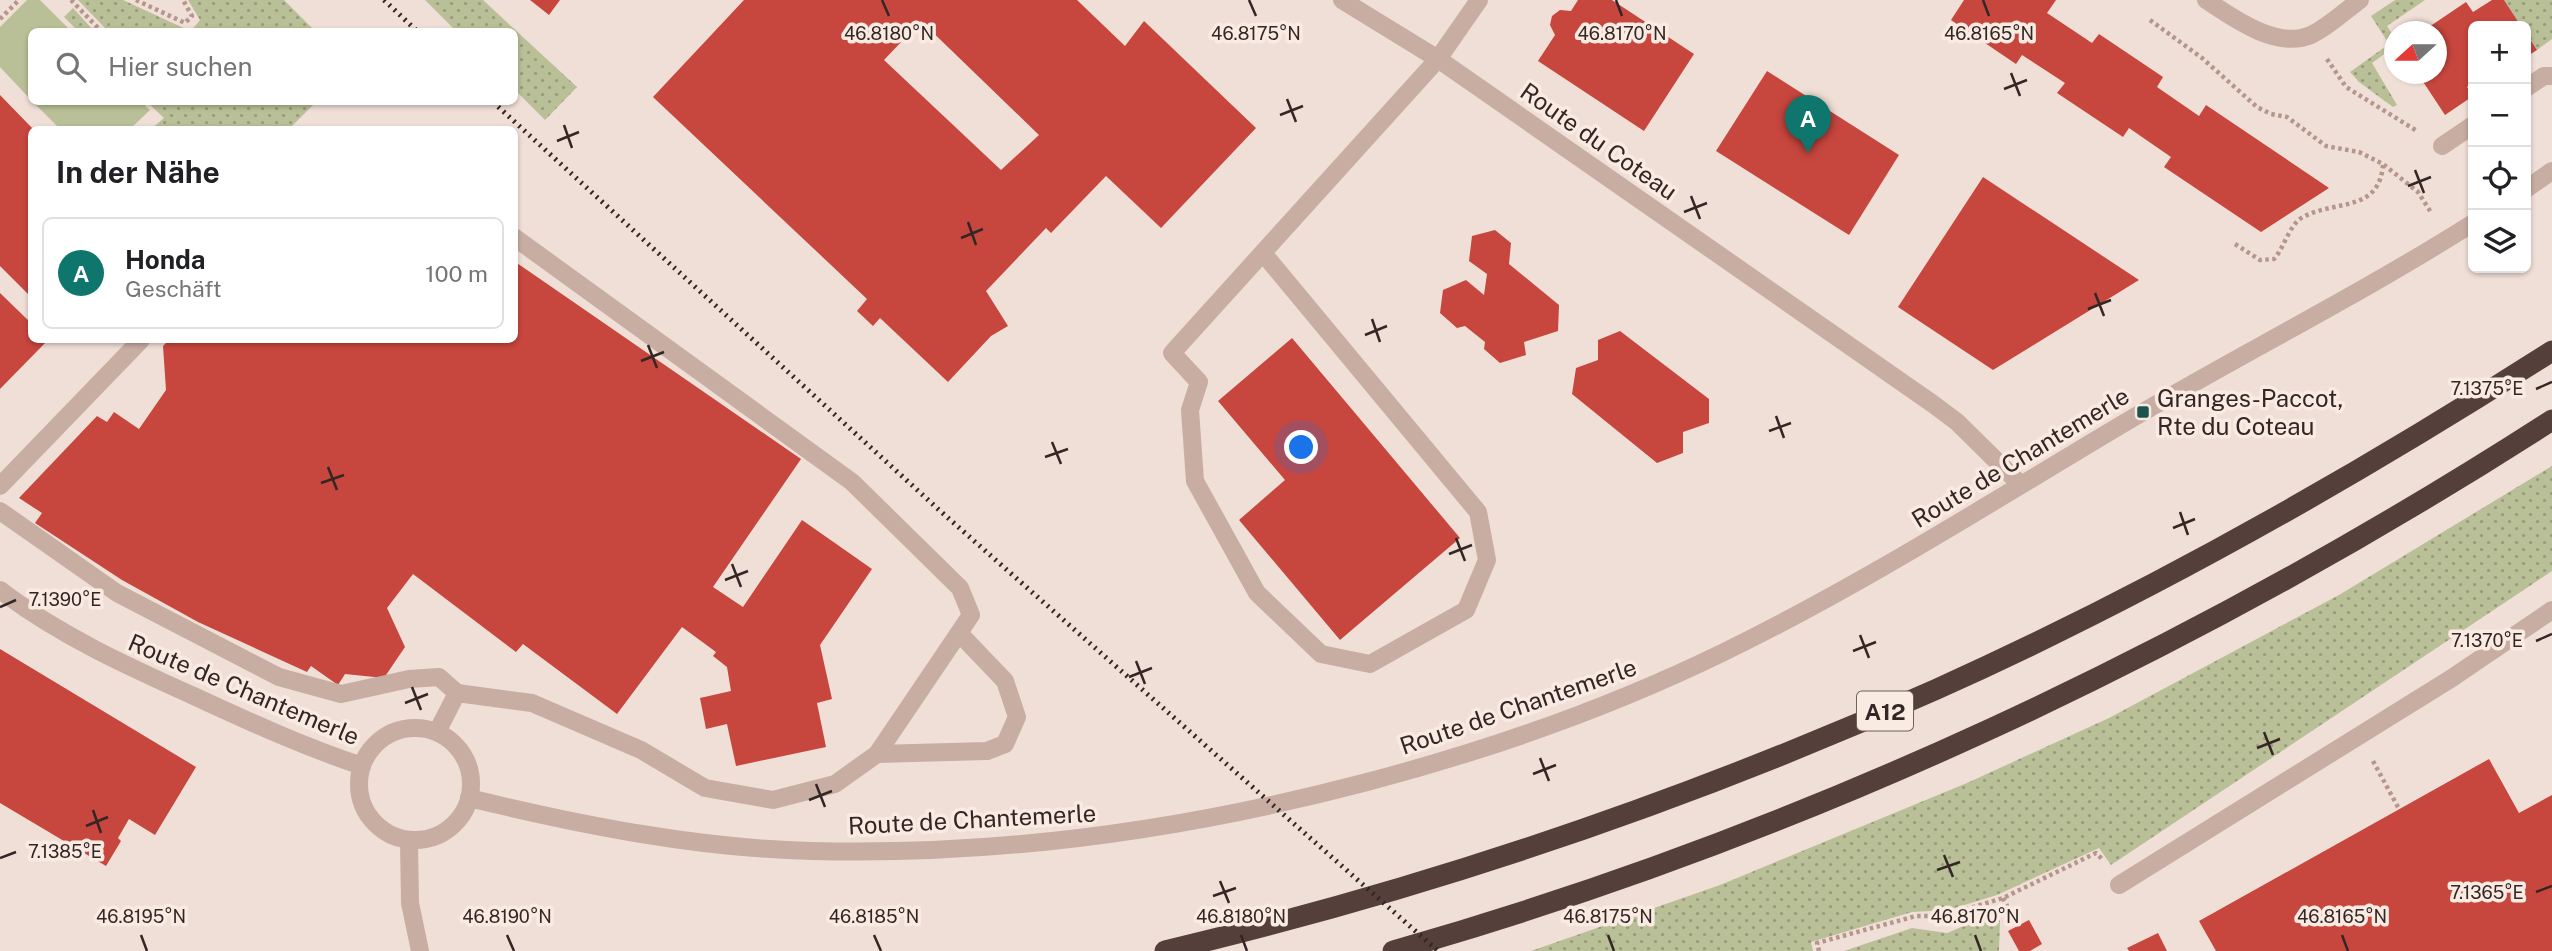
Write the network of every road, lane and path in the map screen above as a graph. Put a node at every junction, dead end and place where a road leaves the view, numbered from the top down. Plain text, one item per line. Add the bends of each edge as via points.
1 (19, 0) edge
2 (71, 0) edge
3 (136, 0) edge
4 (183, 0) edge
5 (1342, 0) edge
6 (1479, 0) edge
7 (2206, 0) edge
8 (2360, 0) edge
9 (0, 19) edge
10 (2150, 20) dead end
11 (98, 28) edge
12 (2311, 35) junction
13 (1438, 59) junction
14 (2552, 76) edge
15 (2531, 85) edge
16 (2468, 128) edge
17 (2442, 146) joint
18 (2383, 164) junction
19 (2552, 171) edge
20 (2531, 185) edge
21 (2437, 220) dead end
22 (2468, 226) edge
23 (518, 240) edge
24 (2235, 244) dead end
25 (1263, 253) junction
26 (138, 343) edge
27 (2552, 351) edge
28 (2552, 420) edge
29 (2020, 484) junction
30 (0, 486) edge
31 (0, 511) edge
32 (0, 590) edge
33 (2552, 610) edge
34 (959, 633) junction
35 (457, 693) junction
36 (437, 732) junction
37 (2359, 735) junction
38 (877, 754) junction
39 (362, 766) junction
40 (469, 798) junction
41 (2399, 809) dead end
42 (409, 840) junction
43 (2119, 885) joint
44 (2003, 898) junction
45 (2017, 922) dead end
46 (421, 951) edge
47 (1166, 951) edge
48 (1393, 951) edge
49 (1819, 951) edge

1 - 9 path
2 - 11 path
3 - 4 path via 185,23 192,16
5 - 13 street, Route du Coteau
6 - 13 street
7 - 12 street via 2247,27 2289,40
8 - 12 street
10 - 18 path via 2257,107 2287,117 2326,146 2359,152
12 - 17 path via 2346,87
13 - 25 street
13 - 29 street, Route du Coteau via 1933,404
14 - 15 street
16 - 17 street
18 - 21 path via 2418,191
18 - 24 path via 2382,180 2368,198 2303,216 2274,260 2260,260
19 - 20 street
22 - 29 street, Route de Chantemerle
23 - 34 street via 852,482 960,588 971,615
25 - 25 street via 1478,512 1487,560 1466,610 1370,664 1321,654 1257,593 1195,481 1190,410 1199,382 1172,353
26 - 30 street
27 - 47 highway, A12 via 2237,538 2040,641 1905,703 1733,774 1524,850 1311,914
28 - 48 highway, A12 via 2266,589 1961,742 1648,868
29 - 40 street, Route de Chantemerle via 1795,616 1640,690 1474,751 1294,801 1197,821 1005,846 807,851 638,834
31 - 35 street via 117,593 279,677 341,694 439,677
32 - 39 street, Route de Chantemerle via 109,659 305,747
33 - 37 street
34 - 38 street
34 - 38 street via 1005,681 1017,717 1005,744 987,751
35 - 36 street
35 - 38 street via 532,702 641,750 705,788 773,800 835,784
36 - 39 street via 419,728 392,733 370,750
36 - 40 street via 461,752 471,782
37 - 41 path
37 - 43 street
39 - 42 street via 359,782 367,814 392,836
40 - 42 street via 453,825 440,834
42 - 46 street via 410,903
43 - 44 path via 2096,853
44 - 45 path
44 - 49 path via 1944,916 1916,916 1817,943

